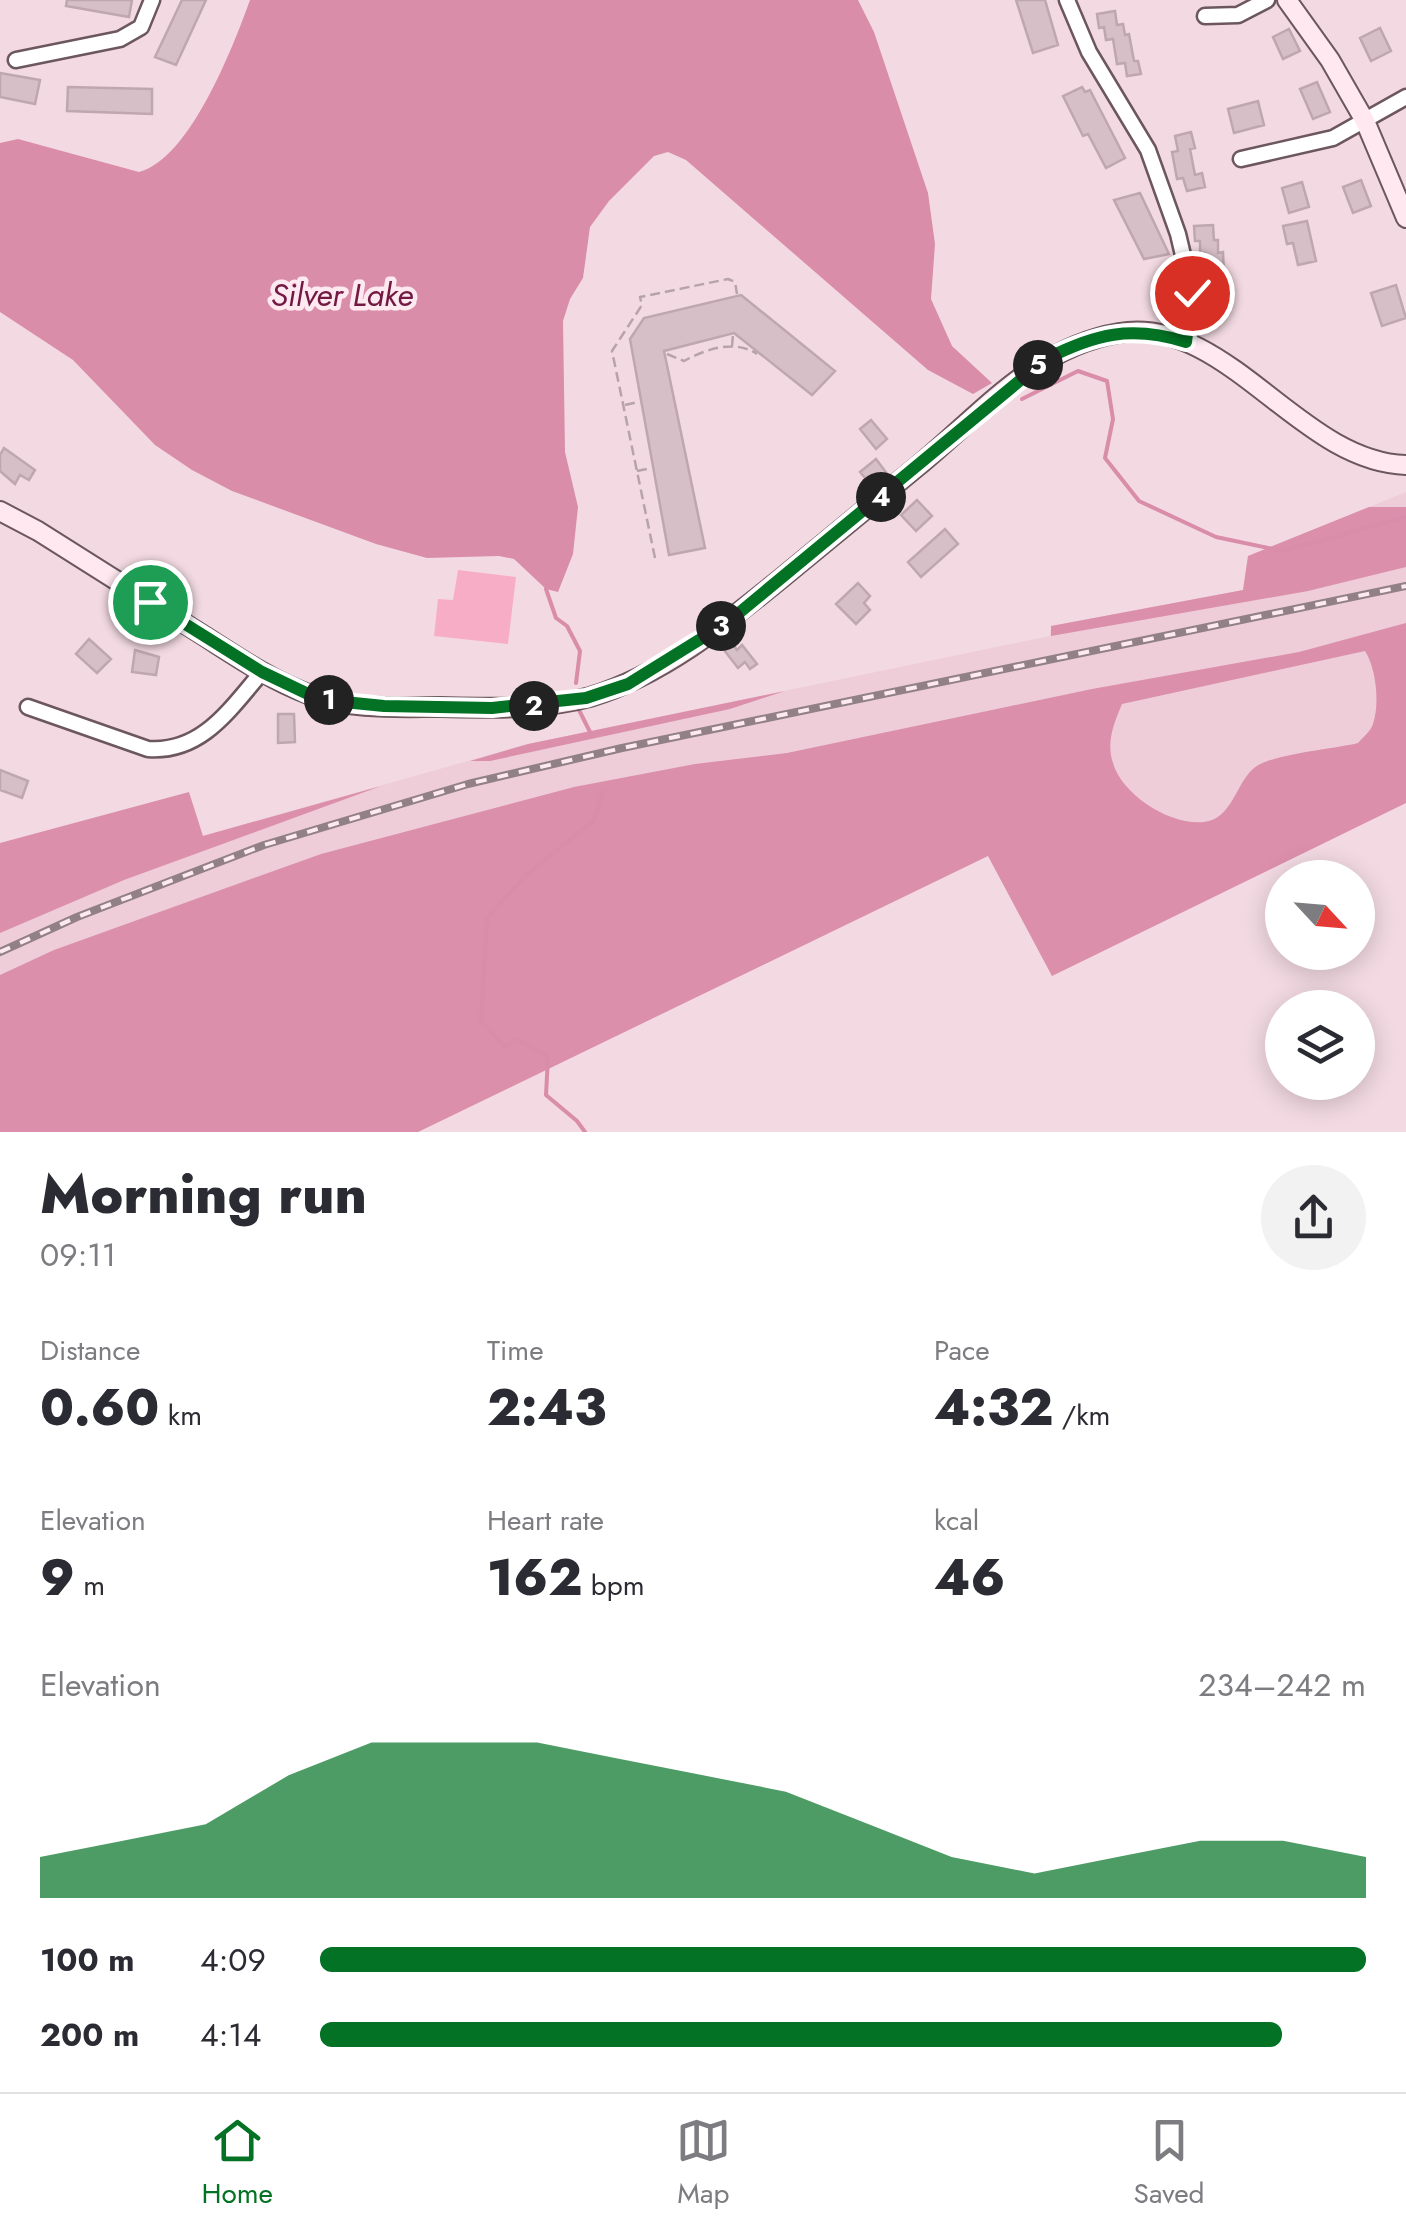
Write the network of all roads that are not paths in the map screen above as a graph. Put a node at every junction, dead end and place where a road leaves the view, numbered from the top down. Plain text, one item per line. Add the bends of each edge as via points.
1 (152, 0) edge
2 (1067, 0) edge
3 (1266, 0) edge
4 (1287, 0) edge
5 (1204, 16) dead end
6 (16, 60) dead end
7 (1406, 97) edge
8 (1365, 121) junction
9 (1242, 159) dead end
10 (1406, 218) edge
11 (1186, 342) junction
12 (1406, 465) edge
13 (0, 511) edge
14 (262, 672) junction
15 (28, 707) dead end

1 - 6 street via 141,27 120,39
2 - 11 street via 1089,52 1148,150 1178,234 1192,293
3 - 5 street via 1238,15
4 - 8 street
7 - 8 street
8 - 9 street via 1333,138
8 - 10 street
11 - 12 street via 1338,444 1369,459
11 - 14 street via 1150,332 1120,333 1046,359 728,622 628,684 535,706 384,706 308,694
13 - 14 street
14 - 15 street via 214,727 166,751

